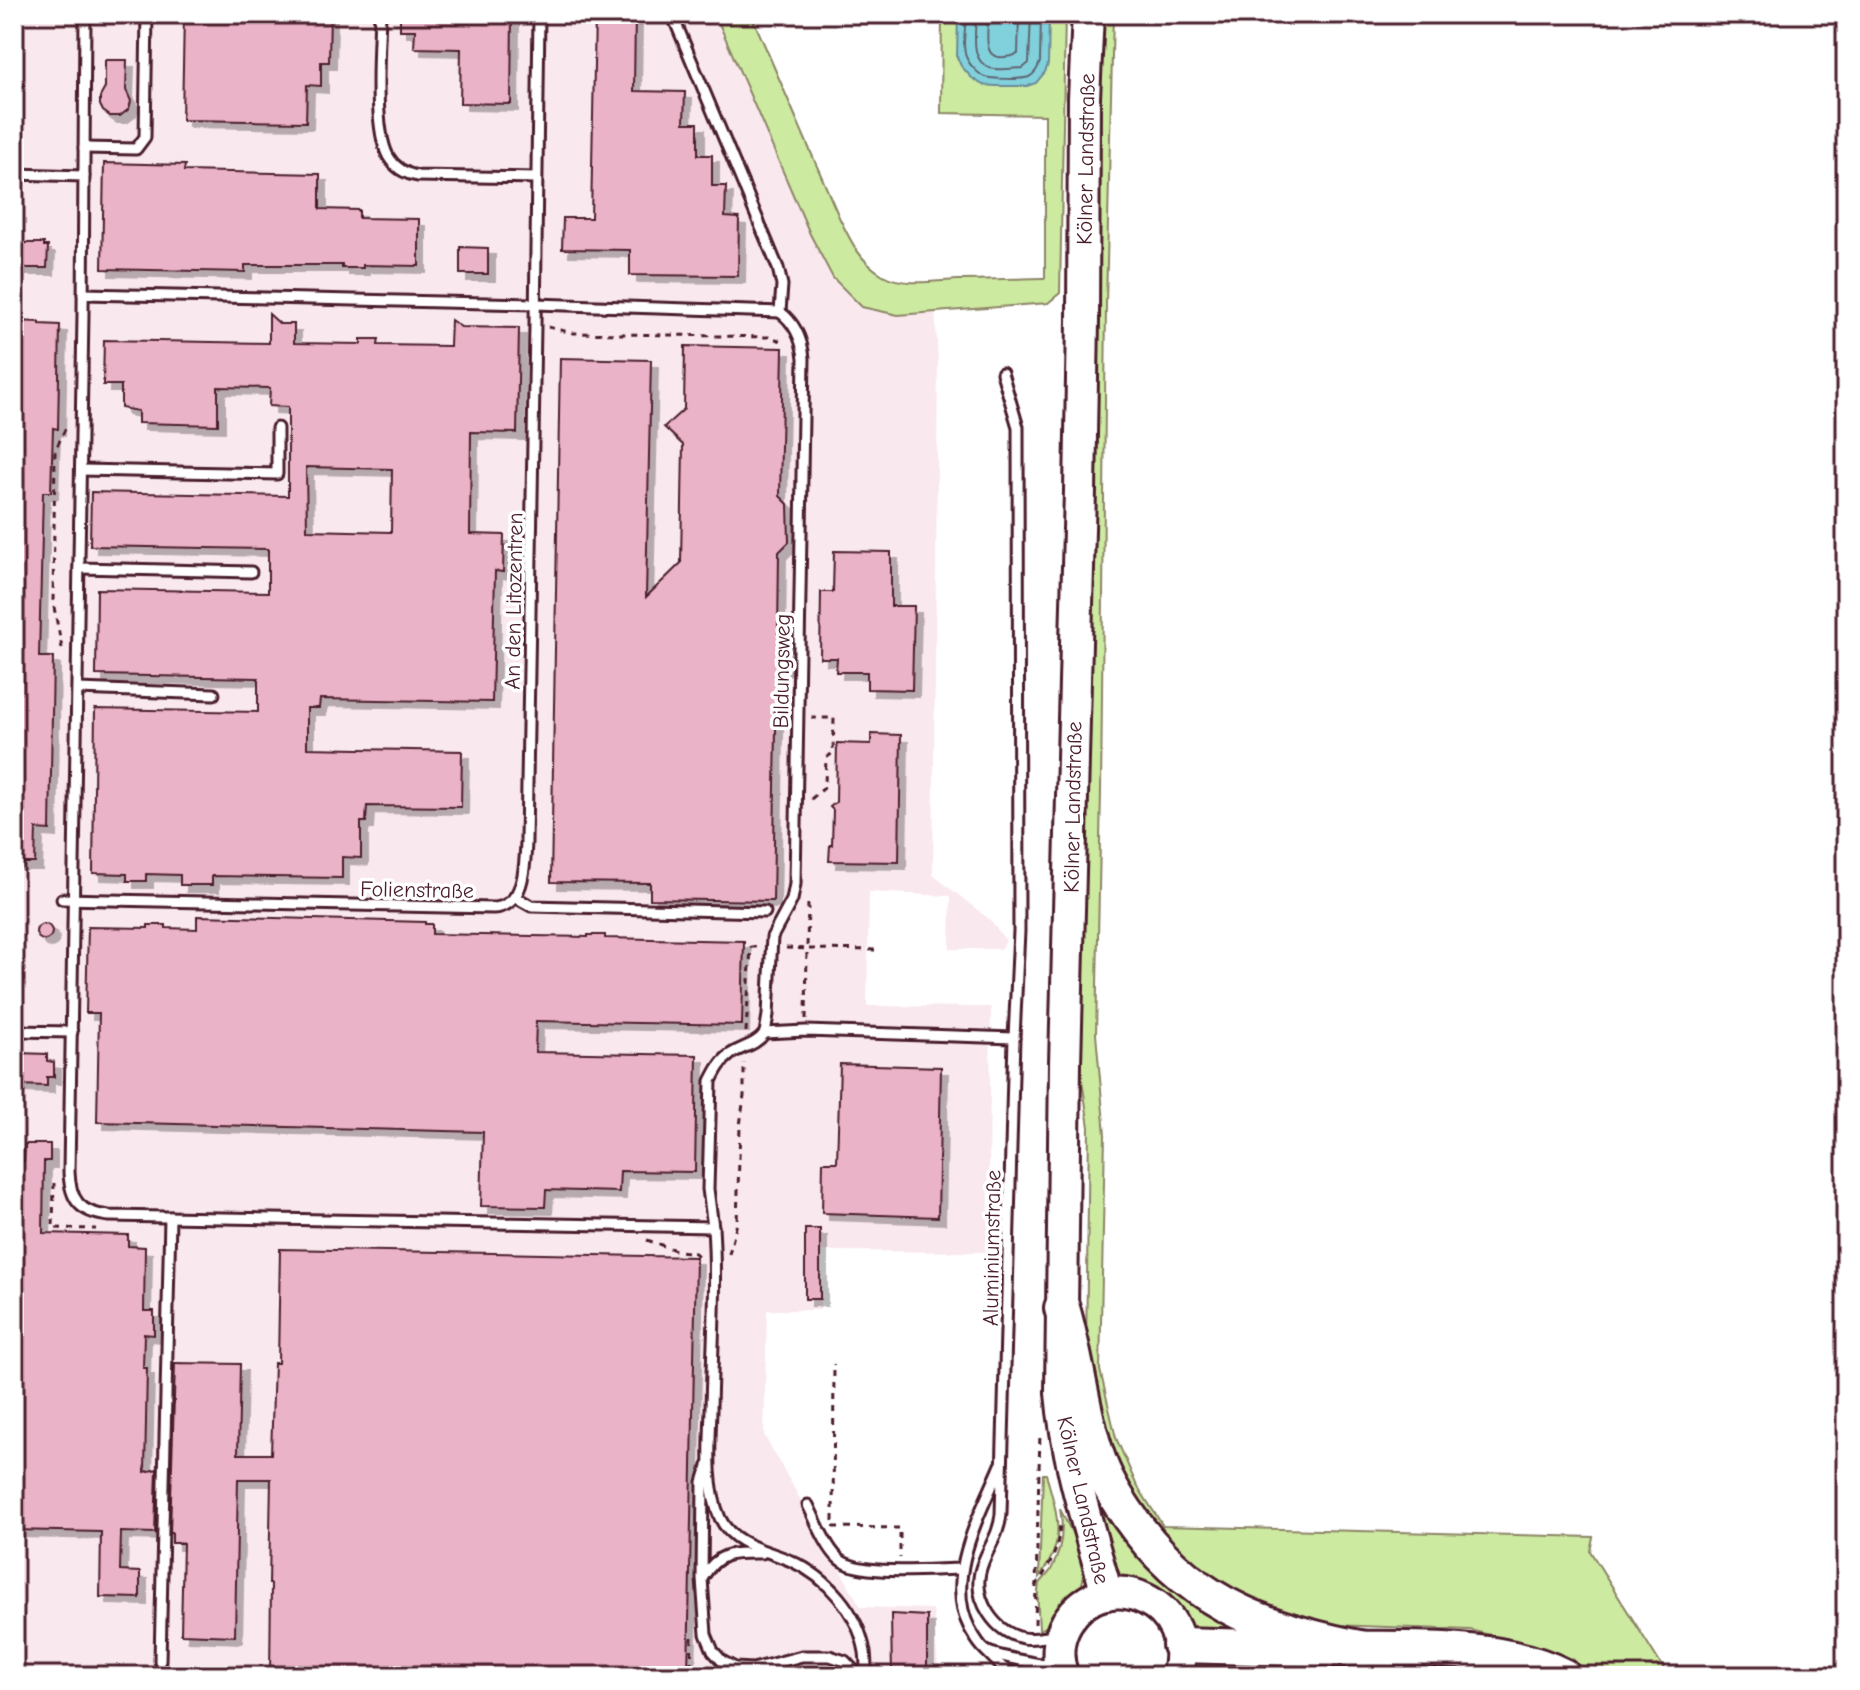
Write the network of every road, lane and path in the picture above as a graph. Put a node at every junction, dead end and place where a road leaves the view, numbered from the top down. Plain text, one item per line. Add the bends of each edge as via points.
1 (85, 14) edge
2 (147, 14) edge
3 (380, 14) edge
4 (539, 14) edge
5 (672, 14) edge
6 (1088, 14) edge
7 (84, 148) junction
8 (14, 174) edge
9 (84, 176) junction
10 (536, 178) junction
11 (83, 294) junction
12 (535, 304) junction
13 (780, 312) junction
14 (535, 326) junction
15 (789, 350) dead end
16 (1002, 373) dead end
17 (68, 422) dead end
18 (277, 428) dead end
19 (81, 470) junction
20 (79, 568) junction
21 (251, 572) dead end
22 (63, 652) dead end
23 (78, 689) junction
24 (214, 694) dead end
25 (798, 718) junction
26 (809, 806) dead end
27 (515, 897) junction
28 (62, 899) dead end
29 (75, 899) junction
30 (808, 900) dead end
31 (765, 912) dead end
32 (751, 947) dead end
33 (771, 947) junction
34 (807, 949) junction
35 (881, 950) dead end
36 (14, 1031) edge
37 (806, 1031) junction
38 (72, 1032) junction
39 (765, 1033) junction
40 (1014, 1038) junction
41 (54, 1183) dead end
42 (170, 1217) junction
43 (713, 1227) junction
44 (97, 1229) dead end
45 (640, 1239) dead end
46 (701, 1263) dead end
47 (1062, 1308) junction
48 (834, 1364) dead end
49 (1004, 1458) junction
50 (710, 1459) junction
51 (1046, 1462) dead end
52 (1039, 1464) dead end
53 (808, 1505) dead end
54 (1060, 1521) dead end
55 (765, 1553) junction
56 (962, 1569) junction
57 (900, 1570) junction
58 (702, 1579) junction
59 (1035, 1586) dead end
60 (1107, 1594) junction
61 (1061, 1635) junction
62 (1364, 1649) junction
63 (986, 1651) junction
64 (160, 1661) dead end
65 (1179, 1663) edge
66 (1061, 1672) edge
67 (859, 1676) edge
68 (866, 1676) edge
69 (1015, 1676) edge
70 (1476, 1676) edge
71 (1563, 1676) edge

1 - 7 lane
2 - 7 lane via 145,137 136,149
3 - 10 lane via 379,118 385,149 396,166 418,176
4 - 10 lane, An den Litozentren
5 - 13 lane via 778,268
6 - 47 main road, Kölner Landstraße
7 - 9 lane
8 - 9 lane
9 - 11 lane
10 - 12 lane, An den Litozentren
11 - 12 lane
11 - 19 lane
12 - 13 lane
12 - 14 lane, An den Litozentren
13 - 25 lane, Bildungsweg via 795,328 804,358
14 - 15 path via 573,333 771,337
14 - 27 lane, An den Litozentren via 526,841
16 - 40 lane, Aluminiumstraße via 1018,427 1019,931
17 - 22 path via 55,451 53,602
18 - 19 lane via 277,474
19 - 20 lane
20 - 21 lane
20 - 23 lane
23 - 24 lane
23 - 29 lane
25 - 26 path via 834,718 824,788
25 - 33 lane, Bildungsweg via 794,893
27 - 29 lane, Folienstraße via 497,908
27 - 31 lane via 531,906
28 - 29 lane, Folienstraße
29 - 38 lane
30 - 34 path
32 - 33 path
33 - 34 path
33 - 39 lane, Bildungsweg
34 - 35 path
34 - 37 path
36 - 38 lane
37 - 39 lane
37 - 40 lane
38 - 42 lane via 73,1197 98,1215
39 - 43 lane via 732,1054 711,1081 708,1189
40 - 49 lane, Aluminiumstraße
41 - 44 path via 53,1228
42 - 43 lane
42 - 64 lane
43 - 50 lane
45 - 46 path via 695,1253
47 - 60 main road, Kölner Landstraße via 1065,1433
47 - 62 highway via 1100,1464 1146,1539 1175,1570 1243,1615
48 - 57 path via 833,1527 900,1528
49 - 56 lane, Aluminiumstraße
49 - 61 lane, Aluminiumstraße via 999,1527 979,1589 990,1616 1010,1633 1030,1638
50 - 55 lane via 715,1500 727,1529
50 - 58 lane via 703,1482
51 - 52 path
53 - 57 lane via 833,1552 846,1564
54 - 59 path via 1055,1554
55 - 58 lane via 719,1558
55 - 68 lane via 806,1569 852,1613 865,1650
56 - 57 lane
56 - 63 lane, Aluminiumstraße via 965,1620
58 - 67 lane via 706,1634 722,1661 753,1669 802,1656 830,1656 845,1661
60 - 61 main road via 1078,1609
60 - 65 main road via 1136,1595 1169,1617 1178,1635
61 - 66 main road
62 - 65 highway
62 - 71 highway via 1500,1656
63 - 66 lane
63 - 69 lane, Aluminiumstraße
65 - 70 highway

